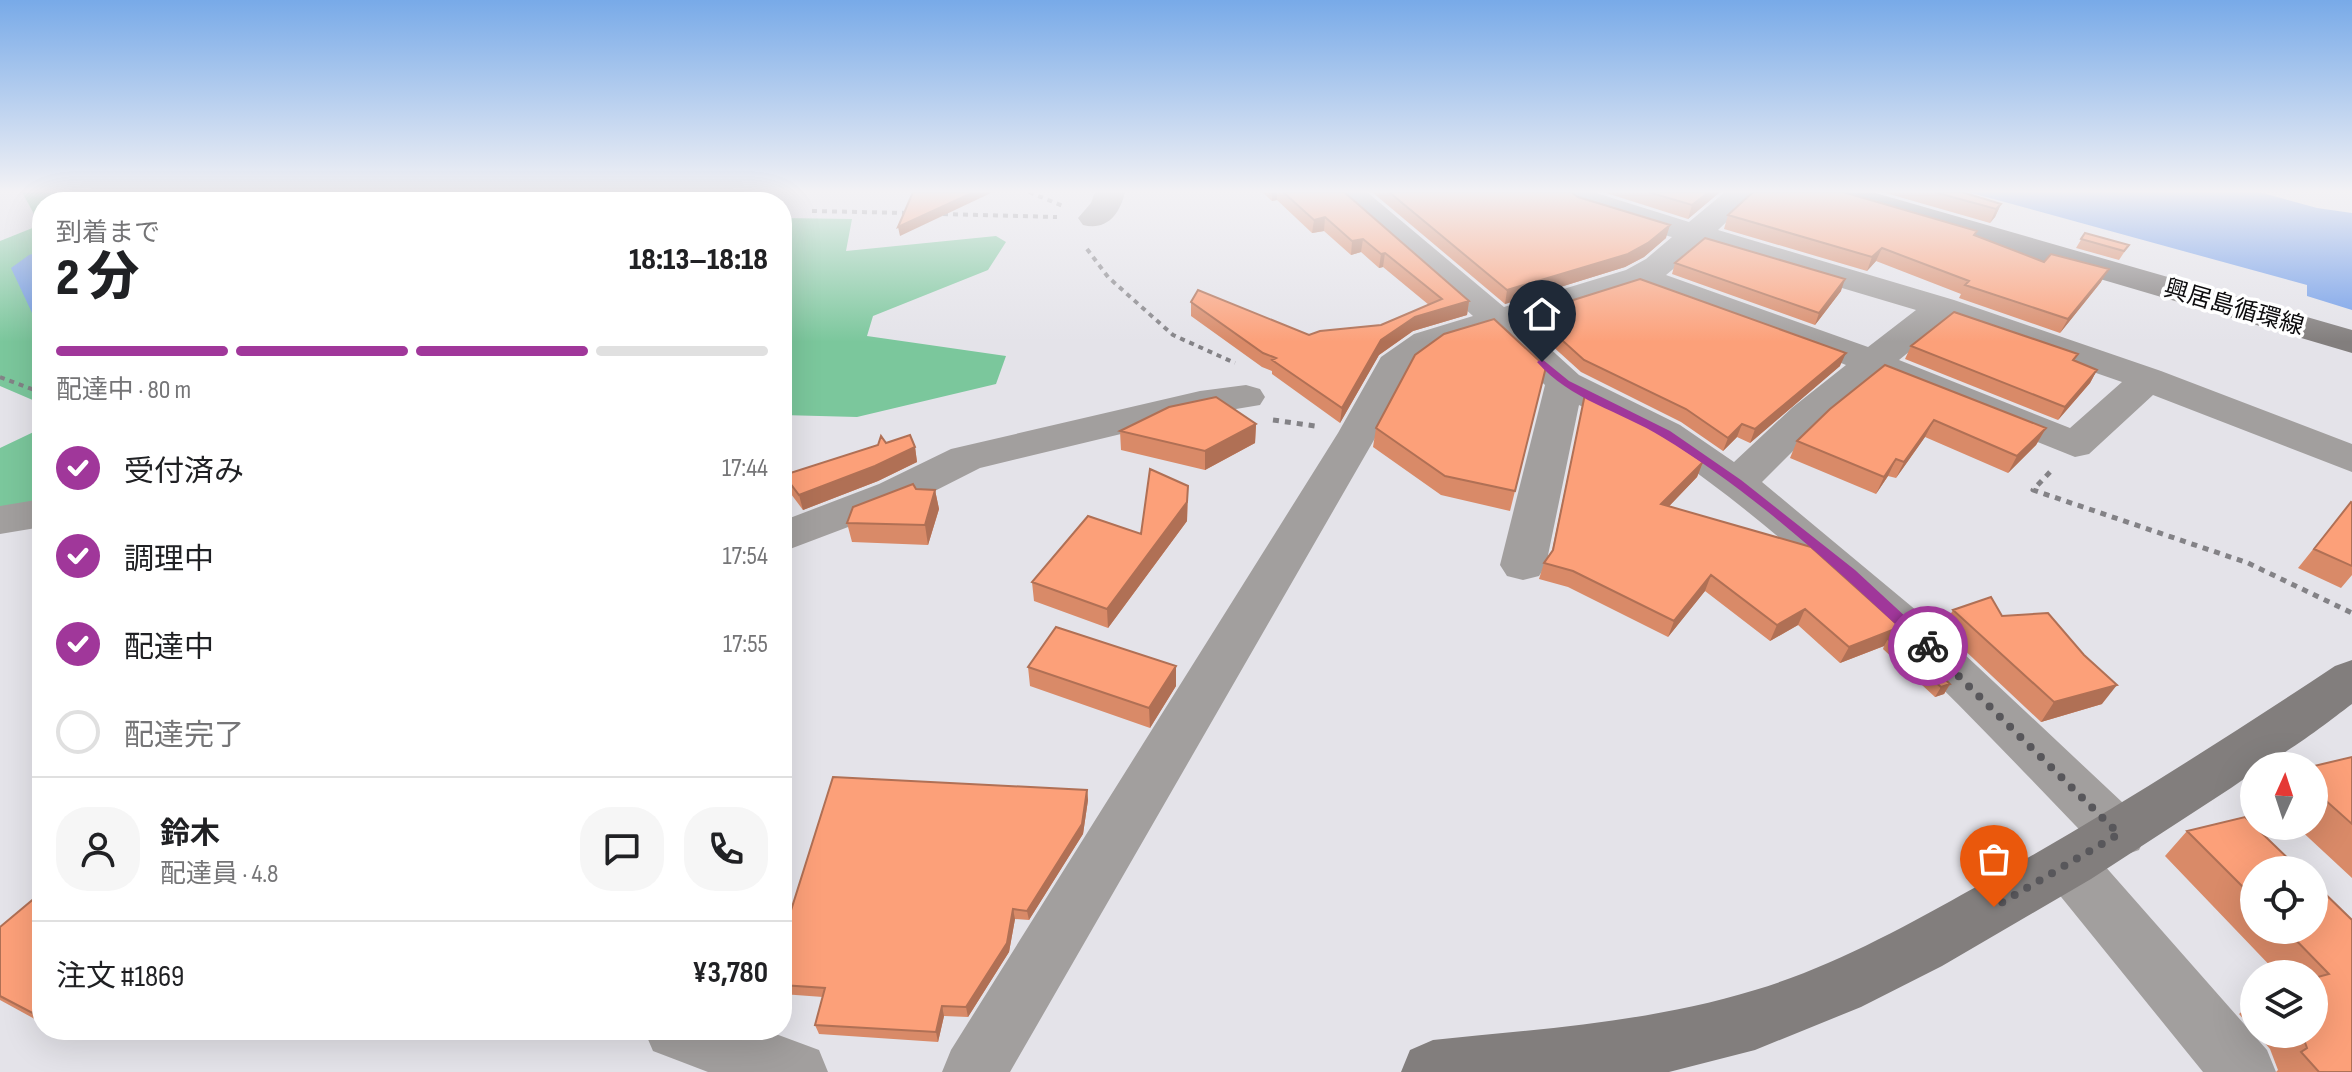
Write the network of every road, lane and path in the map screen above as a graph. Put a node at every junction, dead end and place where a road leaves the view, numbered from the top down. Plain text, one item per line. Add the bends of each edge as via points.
1 (1081, 242) edge
2 (1407, 242) edge
3 (1684, 242) edge
4 (1724, 242) edge
5 (2010, 242) edge
6 (1638, 277) junction
7 (1942, 307) junction
8 (1498, 320) junction
9 (2352, 342) edge
10 (1871, 364) junction
11 (0, 377) edge
12 (2148, 379) junction
13 (1565, 383) junction
14 (32, 389) edge
15 (1246, 397) junction
16 (1358, 433) junction
17 (2075, 445) junction
18 (2352, 459) edge
19 (1736, 483) junction
20 (32, 515) edge
21 (0, 520) edge
22 (792, 533) edge
23 (1523, 565) dead end
24 (2352, 613) edge
25 (2352, 679) edge
26 (2119, 834) junction
27 (2069, 865) junction
28 (704, 1040) edge
29 (796, 1072) edge
30 (974, 1072) edge
31 (1433, 1072) edge
32 (2244, 1072) edge

1 - 15 path via 1108,277 1173,335 1246,368
2 - 8 street
3 - 6 street
4 - 7 street
5 - 9 main road, 興居島循環線
6 - 8 street
6 - 10 street via 1725,305
7 - 10 street
7 - 12 street
8 - 13 street
8 - 16 street via 1427,342 1394,365
10 - 17 street
10 - 19 street via 1807,415
11 - 14 path
12 - 17 street
12 - 18 street
13 - 19 street via 1666,434
13 - 23 street
15 - 16 path via 1263,418
15 - 22 street via 966,458 894,494
16 - 30 street
17 - 24 path via 2033,490 2248,563
19 - 26 street via 1850,573
20 - 21 street
25 - 26 main road
26 - 27 main road
27 - 31 main road via 1832,992 1754,1020 1569,1057
27 - 32 street
28 - 29 street

